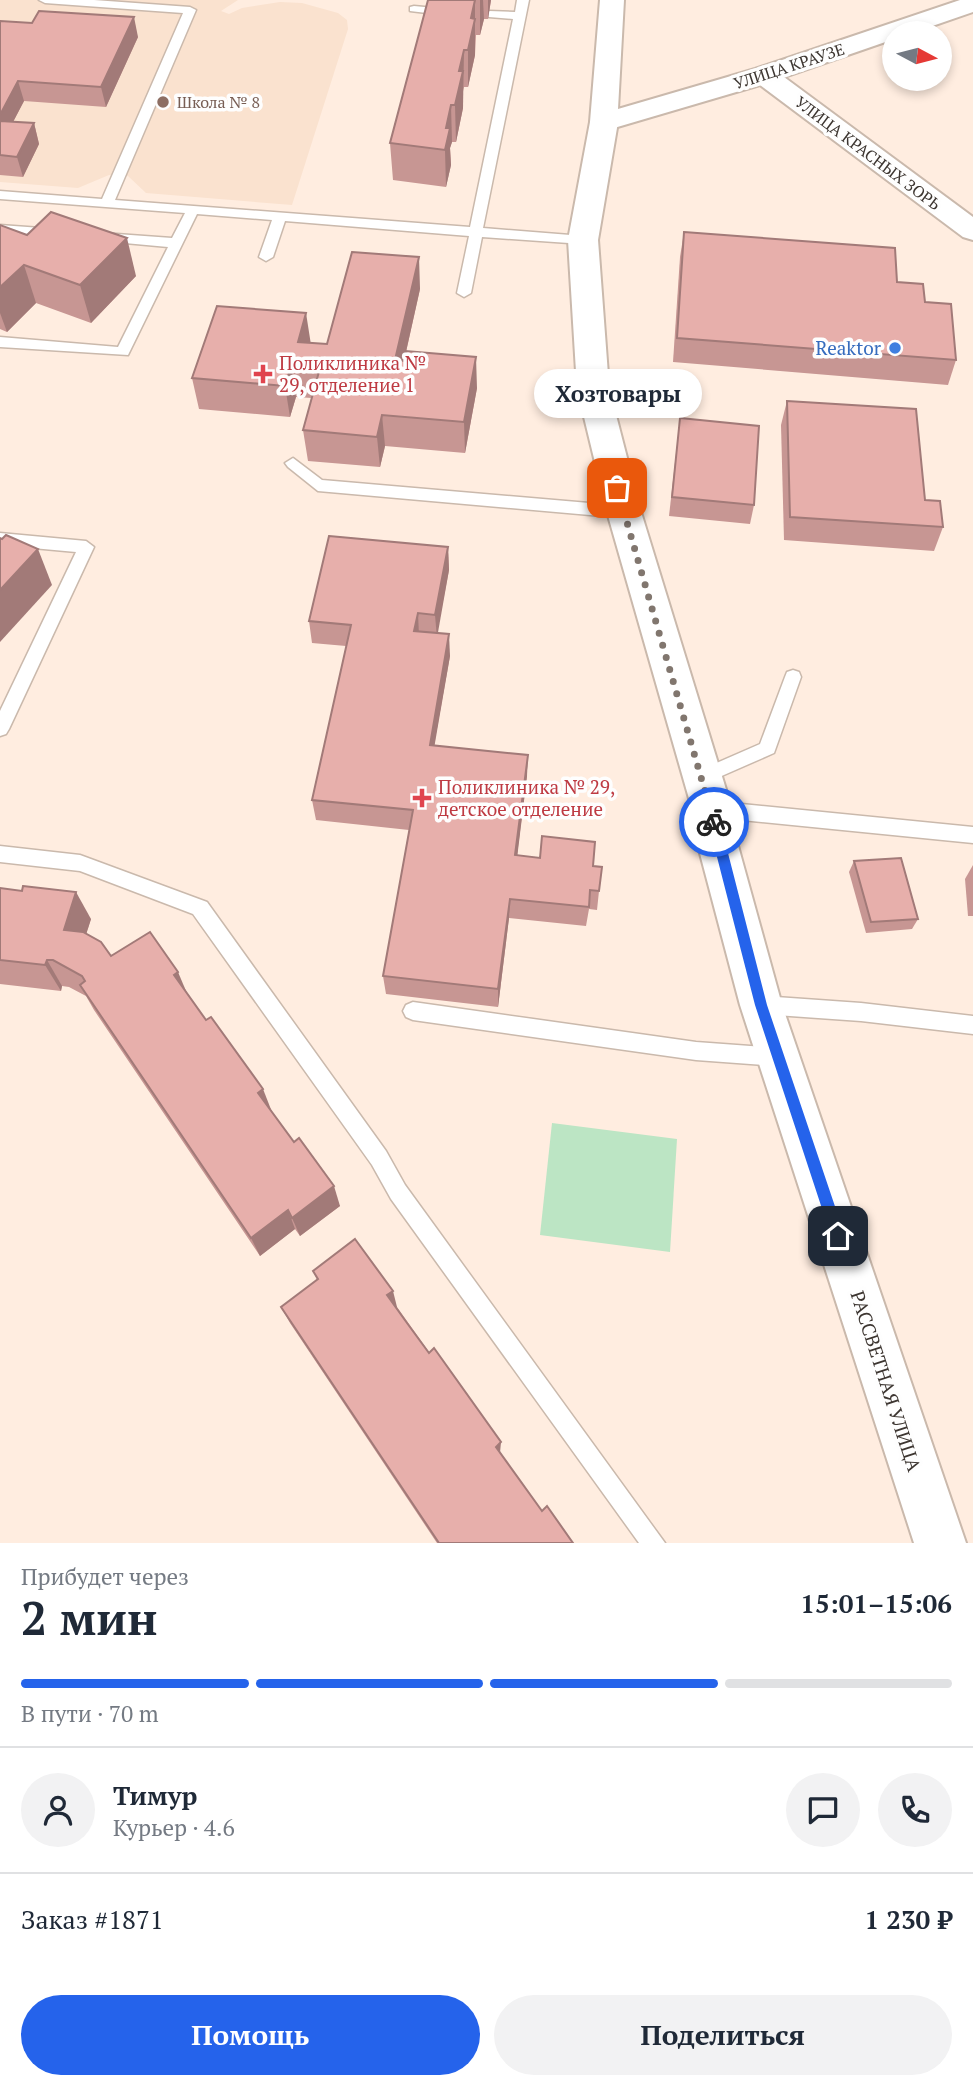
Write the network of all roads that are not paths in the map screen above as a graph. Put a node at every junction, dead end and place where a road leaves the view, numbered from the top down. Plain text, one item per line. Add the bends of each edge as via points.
1 (45, 0) edge
2 (523, 0) edge
3 (612, 0) edge
4 (973, 4) edge
5 (414, 9) dead end
6 (435, 11) edge
7 (489, 14) dead end
8 (519, 16) junction
9 (764, 75) junction
10 (604, 122) junction
11 (0, 195) edge
12 (107, 203) junction
13 (193, 210) junction
14 (279, 216) junction
15 (0, 229) edge
16 (973, 231) edge
17 (476, 232) junction
18 (68, 234) edge
19 (95, 236) edge
20 (583, 240) junction
21 (177, 243) junction
22 (266, 257) dead end
23 (464, 293) dead end
24 (0, 342) edge
25 (293, 463) dead end
26 (624, 512) junction
27 (0, 539) edge
28 (793, 677) dead end
29 (2, 718) edge
30 (707, 793) junction
31 (973, 835) edge
32 (0, 854) edge
33 (761, 1005) junction
34 (413, 1011) edge
35 (973, 1025) edge
36 (778, 1057) junction
37 (653, 1543) edge
38 (940, 1543) edge

1 - 12 lane via 190,10
2 - 8 lane
3 - 10 street, РАССВЕТНАЯ УЛИЦА
4 - 9 street, УЛИЦА КРАУЗЕ
5 - 6 lane
7 - 8 lane
8 - 17 lane
9 - 10 street, УЛИЦА КРАУЗЕ
9 - 16 street, УЛИЦА КРАСНЫХ ЗОРЬ
10 - 20 street, РАССВЕТНАЯ УЛИЦА
11 - 12 lane
12 - 13 lane
13 - 14 lane
13 - 21 lane
14 - 17 lane
14 - 22 lane
15 - 18 lane
17 - 20 lane
17 - 23 lane
19 - 21 lane
20 - 26 street, РАССВЕТНАЯ УЛИЦА via 593,388
21 - 24 lane via 123,352
25 - 26 lane via 318,485
26 - 30 street, РАССВЕТНАЯ УЛИЦА
27 - 29 lane via 86,547
28 - 30 lane via 768,748
30 - 31 lane
30 - 33 street, РАССВЕТНАЯ УЛИЦА
32 - 37 lane via 80,863 200,908 379,1158 398,1192
33 - 35 lane
33 - 36 street, РАССВЕТНАЯ УЛИЦА
34 - 36 lane via 696,1051
36 - 38 street, РАССВЕТНАЯ УЛИЦА

